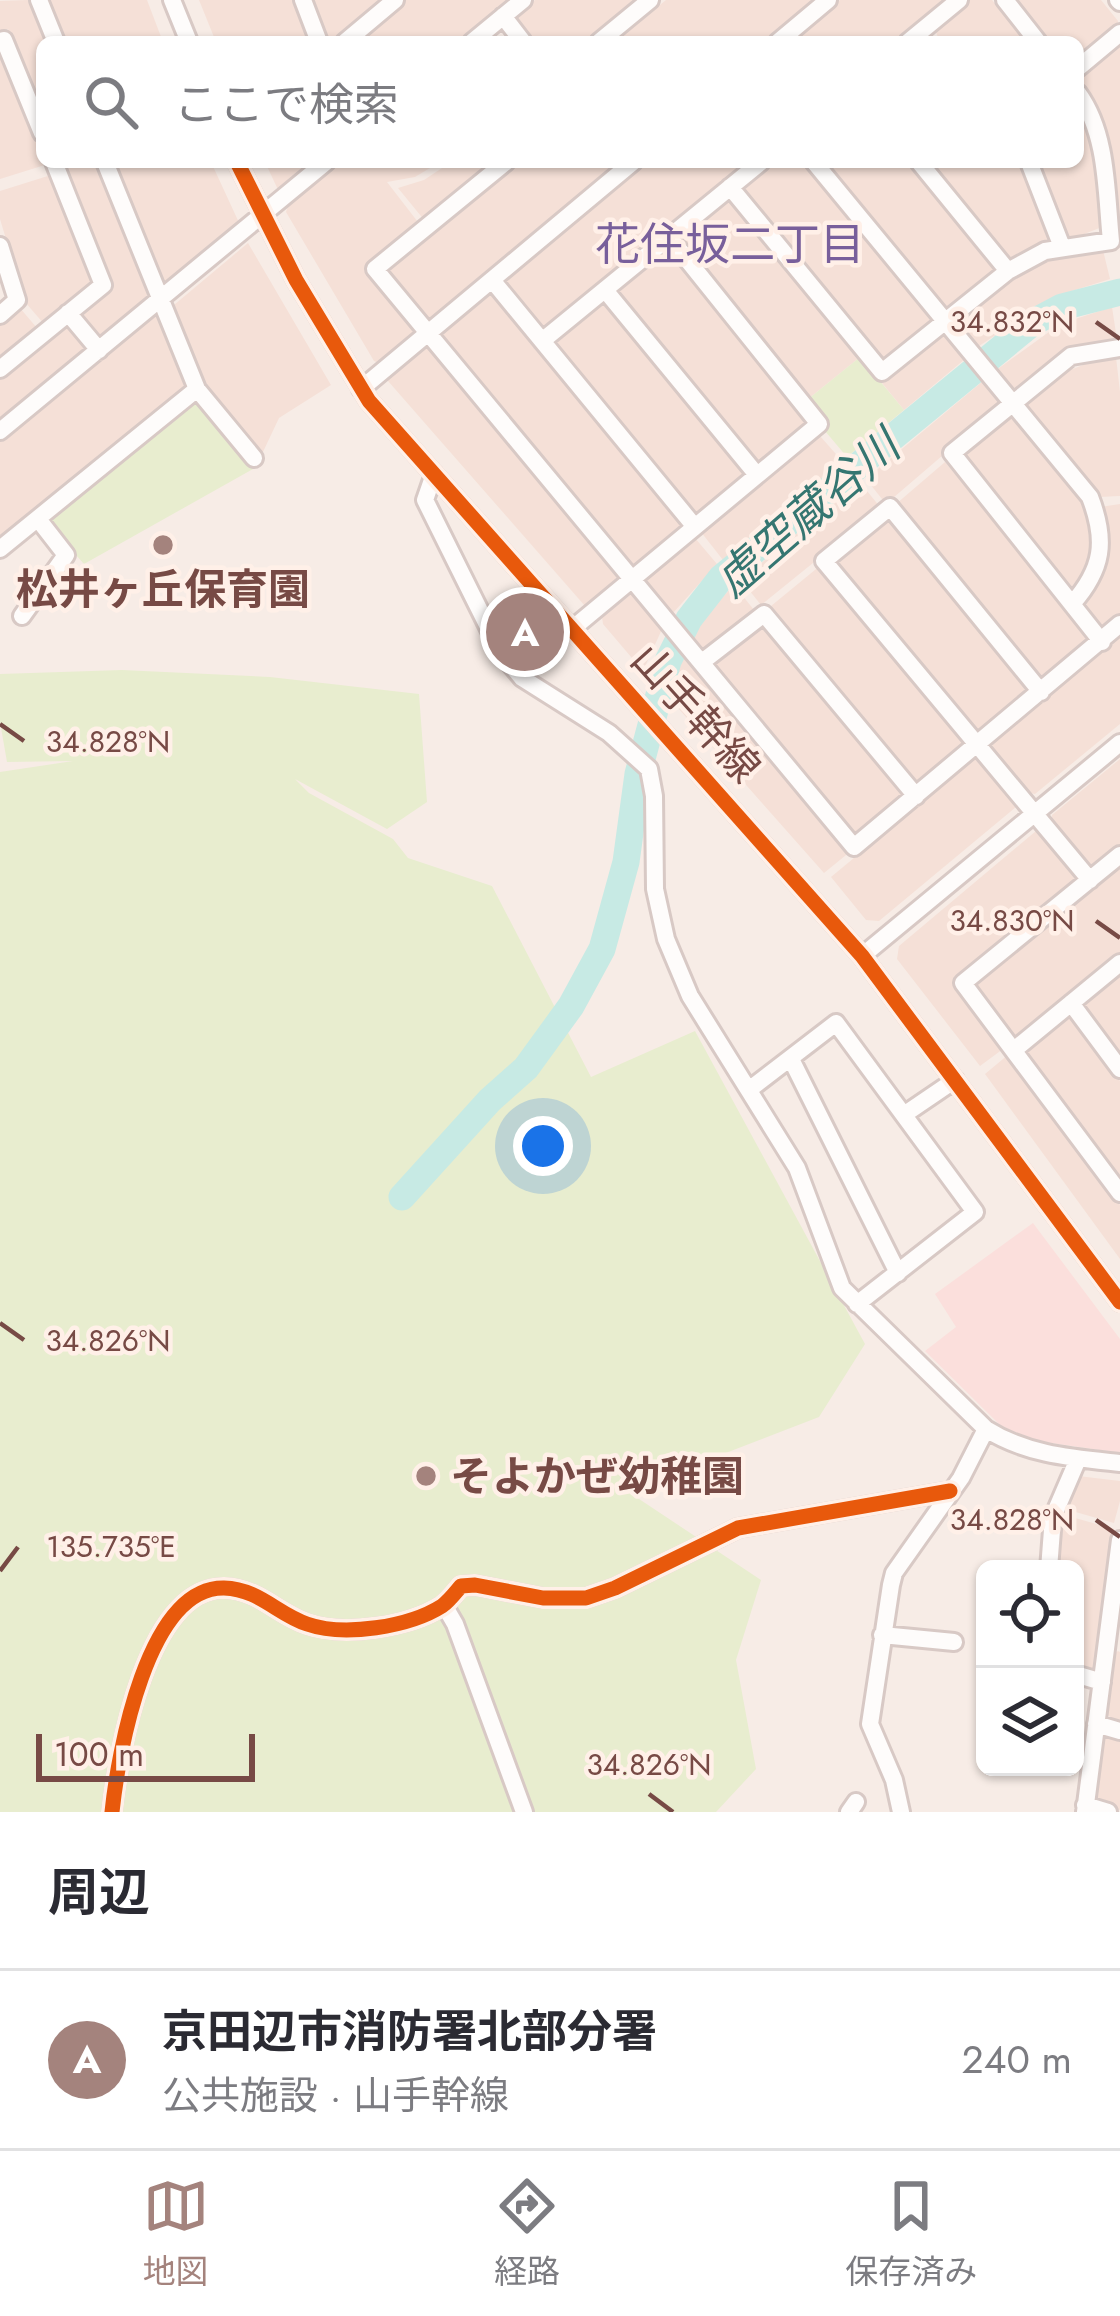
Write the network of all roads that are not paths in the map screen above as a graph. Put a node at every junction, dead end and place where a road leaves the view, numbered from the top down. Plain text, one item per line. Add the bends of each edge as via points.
1 (39, 0) edge
2 (172, 0) edge
3 (303, 0) edge
4 (395, 0) edge
5 (523, 0) edge
6 (650, 0) edge
7 (828, 0) edge
8 (959, 0) edge
9 (1005, 0) edge
10 (503, 16) junction
11 (1120, 33) edge
12 (54, 36) edge
13 (186, 36) edge
14 (318, 36) edge
15 (352, 36) edge
16 (479, 36) edge
17 (518, 36) edge
18 (606, 36) edge
19 (785, 36) edge
20 (922, 36) edge
21 (1033, 36) edge
22 (0, 41) edge
23 (1084, 63) edge
24 (1084, 104) edge
25 (36, 118) edge
26 (56, 168) edge
27 (107, 168) edge
28 (240, 168) edge
29 (319, 168) edge
30 (499, 168) edge
31 (626, 168) edge
32 (754, 168) edge
33 (819, 168) edge
34 (925, 168) edge
35 (1031, 168) edge
36 (730, 188) junction
37 (262, 216) junction
38 (669, 237) junction
39 (0, 246) edge
40 (1062, 248) junction
41 (1008, 271) junction
42 (492, 280) junction
43 (604, 290) junction
44 (160, 299) junction
45 (68, 313) junction
46 (0, 315) edge
47 (949, 328) junction
48 (428, 333) junction
49 (542, 341) junction
50 (1120, 348) edge
51 (99, 350) junction
52 (0, 369) edge
53 (197, 389) junction
54 (361, 389) junction
55 (1010, 399) junction
56 (0, 431) edge
57 (254, 458) dead end
58 (434, 475) junction
59 (758, 475) junction
60 (38, 519) junction
61 (695, 527) junction
62 (0, 549) edge
63 (633, 578) junction
64 (1072, 604) junction
65 (22, 616) dead end
66 (1120, 624) edge
67 (572, 628) junction
68 (1102, 642) junction
69 (703, 662) junction
70 (1041, 692) junction
71 (1120, 743) edge
72 (977, 745) junction
73 (916, 796) junction
74 (1036, 814) junction
75 (1120, 854) edge
76 (1090, 880) junction
77 (862, 956) junction
78 (1120, 964) edge
79 (1071, 1003) junction
80 (1014, 1050) junction
81 (791, 1059) junction
82 (1120, 1069) edge
83 (955, 1080) junction
84 (750, 1088) junction
85 (905, 1114) junction
86 (1120, 1193) edge
87 (898, 1273) junction
88 (1120, 1302) edge
89 (857, 1304) junction
90 (986, 1429) junction
91 (1078, 1459) junction
92 (1120, 1463) edge
93 (950, 1492) junction
94 (1119, 1552) edge
95 (1050, 1560) edge
96 (444, 1605) junction
97 (882, 1635) junction
98 (954, 1642) dead end
99 (1114, 1642) edge
100 (1084, 1677) edge
101 (1102, 1682) junction
102 (1096, 1724) junction
103 (1120, 1731) edge
104 (1085, 1809) edge
105 (112, 1812) edge
106 (524, 1812) edge
107 (901, 1812) edge
108 (1108, 1812) edge

1 - 12 street
2 - 13 street
3 - 14 street
4 - 15 street
5 - 10 street
6 - 18 street
7 - 19 street
8 - 20 street
9 - 21 street
10 - 16 street
10 - 17 street
11 - 23 street
22 - 25 street
24 - 40 street via 1102,155 1111,242
26 - 45 street via 103,285
27 - 44 street
28 - 37 street, 山手幹線
29 - 37 street
30 - 48 street via 375,269
31 - 42 street
32 - 36 street
33 - 47 street
34 - 41 street
35 - 40 street
36 - 38 street
36 - 47 street via 882,372
37 - 44 street
37 - 54 street, 山手幹線
38 - 43 street
38 - 59 street via 819,424
39 - 46 street via 17,300
40 - 41 street
41 - 47 street
42 - 48 street
42 - 49 street
43 - 49 street
43 - 59 street
44 - 51 street
44 - 53 street
45 - 51 street
45 - 52 street
47 - 55 street
48 - 54 street
48 - 63 street
49 - 61 street
50 - 55 street via 1071,356
51 - 56 street
53 - 57 street
53 - 60 street
54 - 58 street, 山手幹線
55 - 64 street via 1090,497 1097,518 1094,579
55 - 64 street via 952,454
58 - 67 street, 山手幹線
58 - 84 street via 425,500 501,653 522,678 649,770 666,939 690,996
59 - 61 street
60 - 62 street
60 - 65 street via 66,555
61 - 63 street
63 - 67 street
63 - 69 street
64 - 68 street
66 - 68 street
67 - 77 street, 山手幹線
68 - 70 street
69 - 73 street via 764,614
69 - 73 street via 854,847
70 - 72 street
70 - 72 street via 890,507 824,561
71 - 74 street
72 - 73 street
72 - 74 street
74 - 76 street
74 - 77 street
75 - 76 street
76 - 80 street via 963,983
77 - 83 street, 山手幹線
78 - 79 street
79 - 80 street
79 - 82 street
80 - 86 street
81 - 84 street
81 - 85 street via 836,1023
81 - 87 street
83 - 85 street
83 - 88 street, 山手幹線
84 - 89 street via 797,1168 842,1288
85 - 87 street via 975,1212
87 - 89 street
89 - 90 street
90 - 91 street via 1021,1447
90 - 93 street
91 - 92 street
91 - 95 street via 1053,1517
93 - 96 street via 738,1528 586,1598 476,1585 461,1586
93 - 97 street via 894,1574
94 - 99 street
96 - 105 street via 404,1621 331,1631 255,1593 204,1590 155,1645 139,1683
96 - 106 street
97 - 98 street
97 - 107 street via 870,1724
99 - 101 street
100 - 101 street
101 - 102 street
102 - 103 street
102 - 104 street
104 - 108 street

